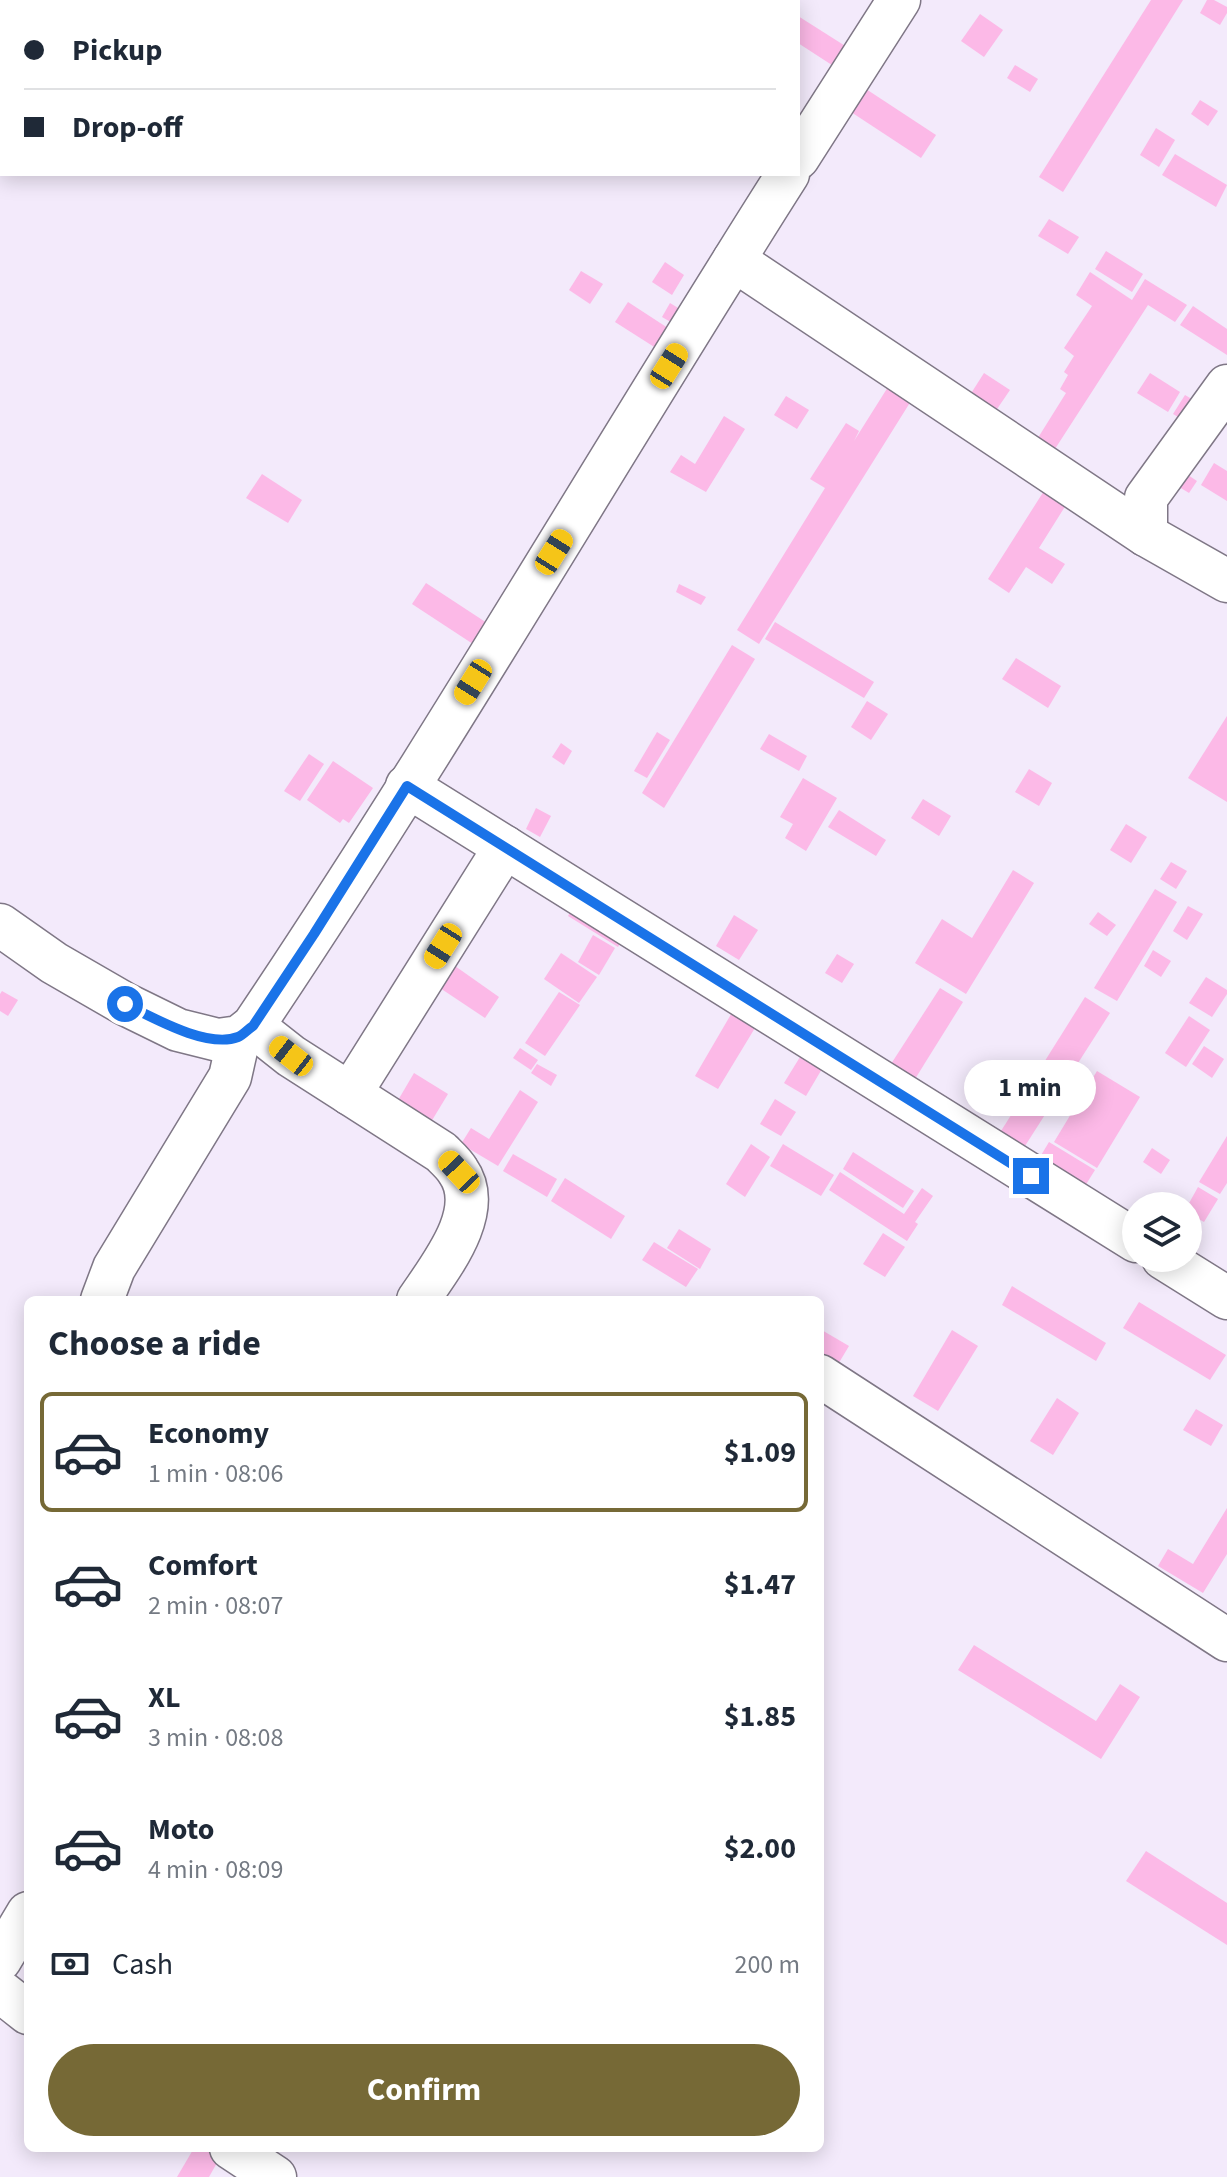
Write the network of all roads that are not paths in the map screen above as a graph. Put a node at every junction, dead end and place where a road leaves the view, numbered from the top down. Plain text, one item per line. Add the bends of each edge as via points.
1 (899, 0) edge
2 (800, 155) edge
3 (787, 176) edge
4 (734, 260) junction
5 (1227, 386) edge
6 (1146, 535) junction
7 (1227, 581) edge
8 (407, 786) junction
9 (505, 847) junction
10 (0, 925) edge
11 (246, 1031) junction
12 (350, 1094) junction
13 (1122, 1232) edge
14 (1185, 1272) edge
15 (104, 1296) edge
16 (421, 1296) edge
17 (1227, 1298) edge
18 (824, 1379) edge
19 (1227, 1640) edge
20 (24, 1920) edge
21 (0, 1960) edge
22 (0, 1991) edge
23 (24, 2010) edge
24 (237, 2152) edge
25 (275, 2177) edge

1 - 2 street
3 - 4 street
4 - 6 street
4 - 8 street
5 - 6 street via 1146,498
6 - 7 street
8 - 9 street
8 - 11 street
9 - 12 street
9 - 13 street
10 - 11 street via 54,963 178,1030 218,1040
11 - 12 street
11 - 15 street via 230,1077 114,1268
12 - 16 street via 441,1152 459,1172 468,1198 456,1242
14 - 17 street
18 - 19 street
20 - 21 street
22 - 23 street
24 - 25 street

